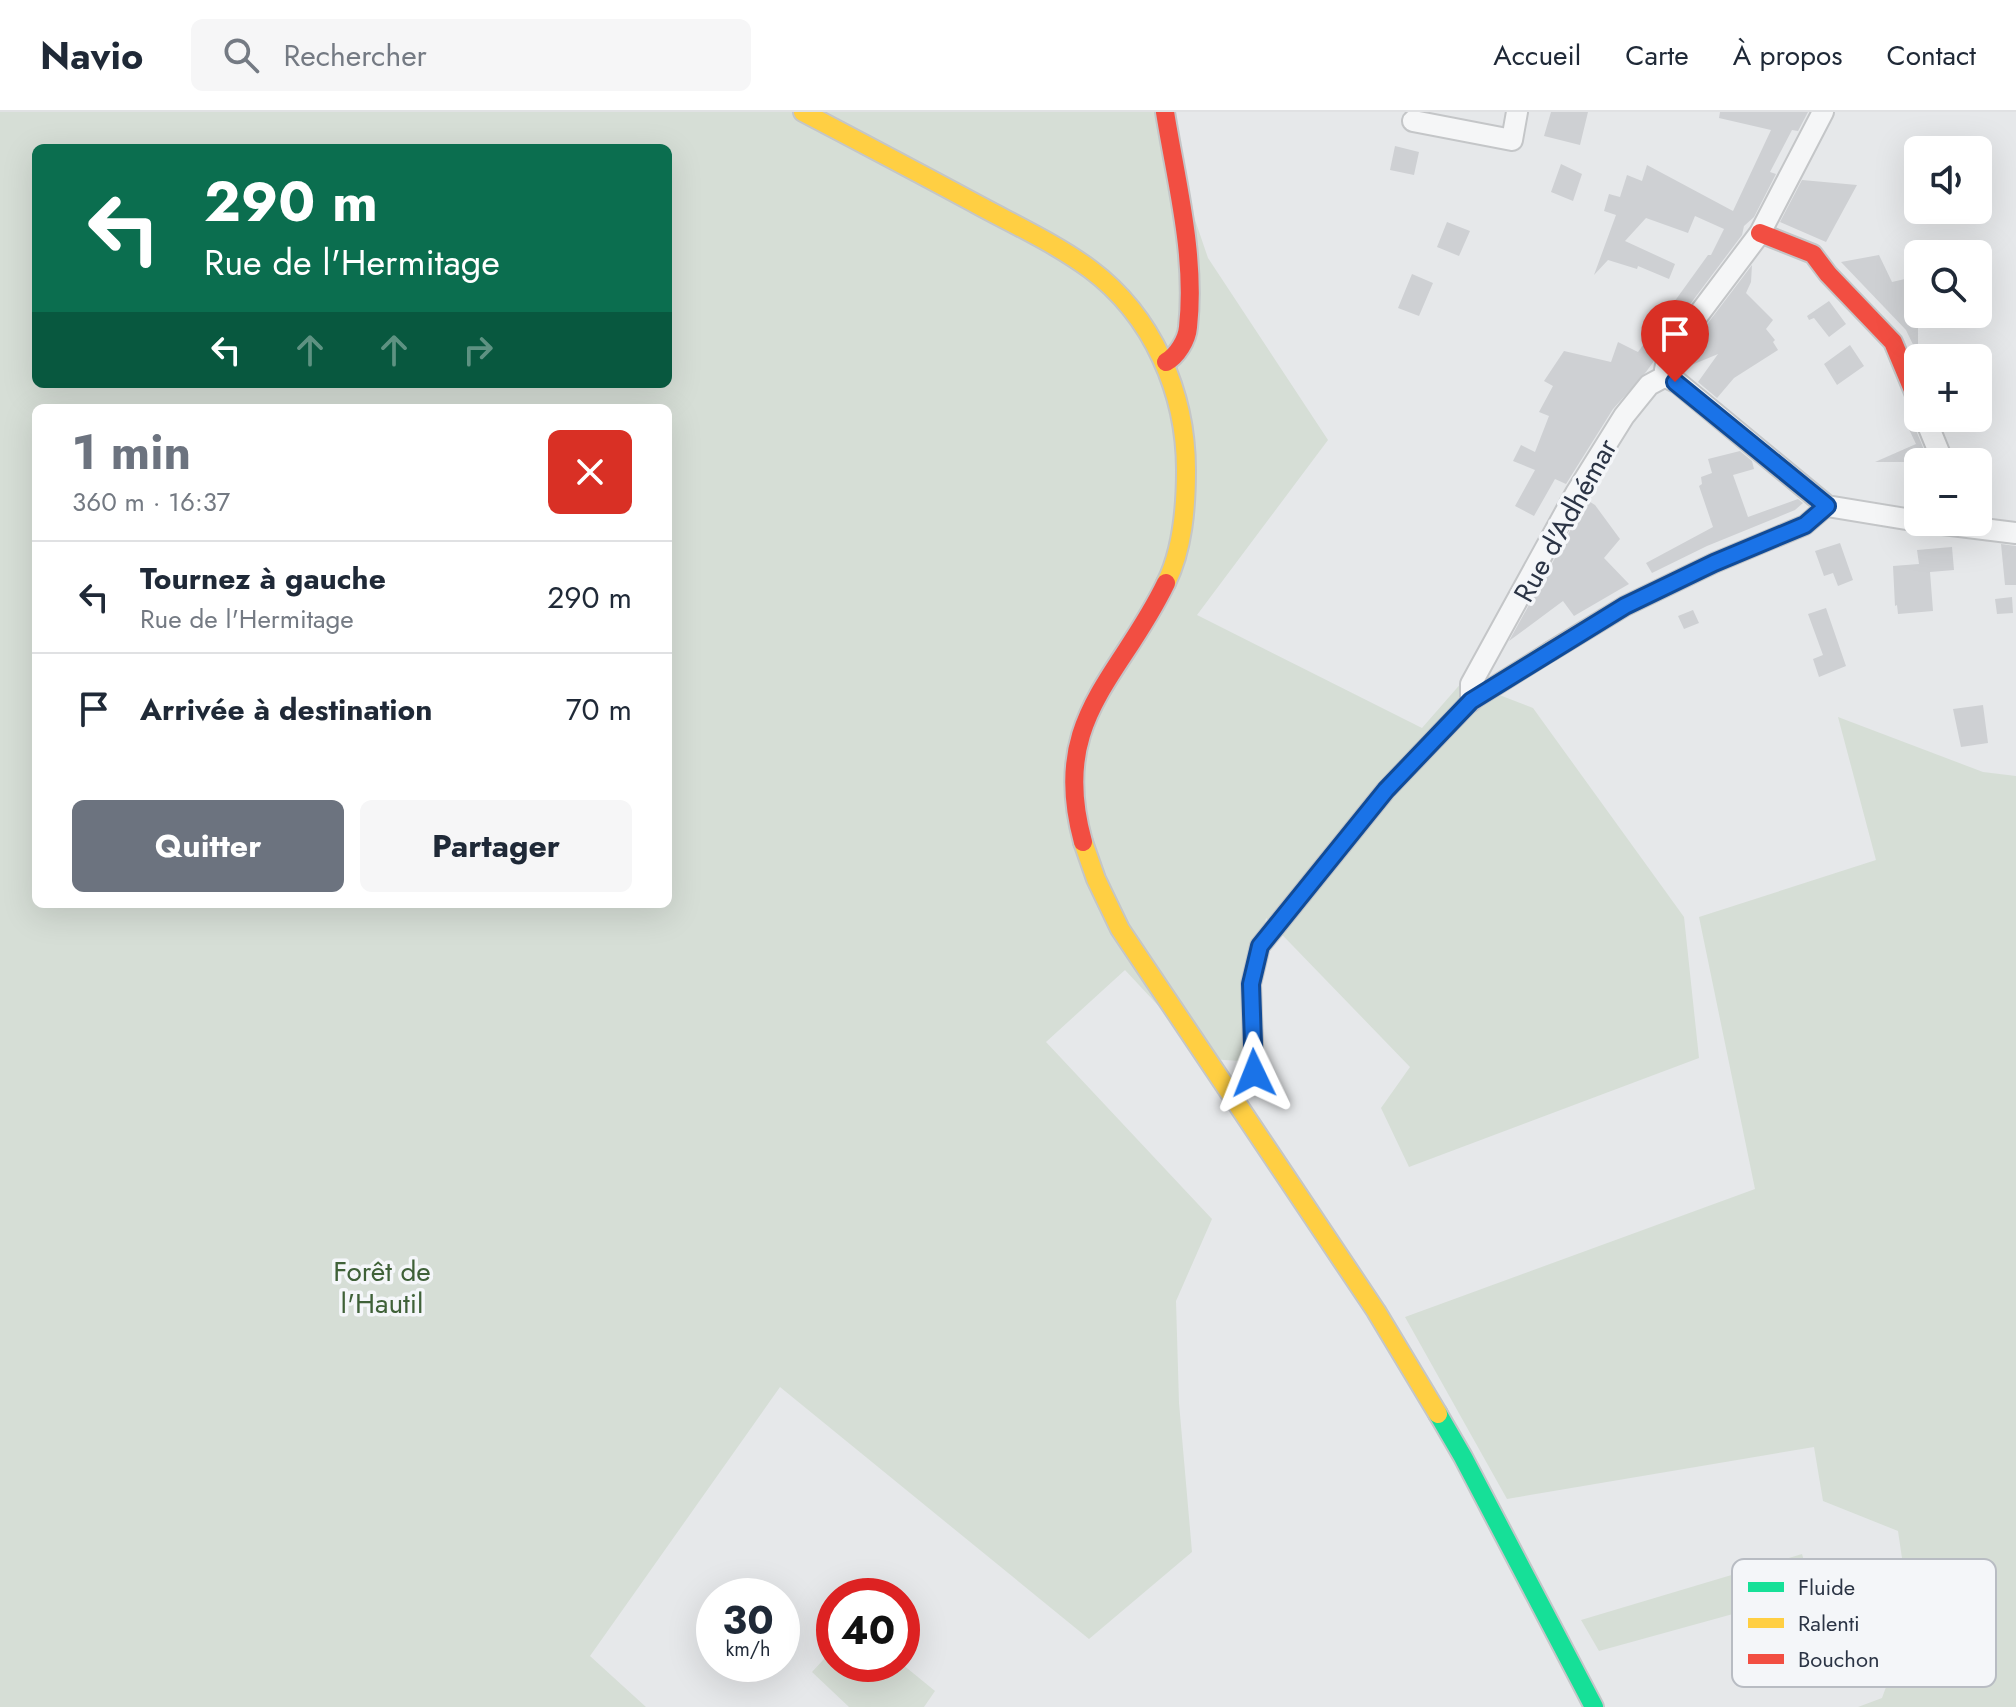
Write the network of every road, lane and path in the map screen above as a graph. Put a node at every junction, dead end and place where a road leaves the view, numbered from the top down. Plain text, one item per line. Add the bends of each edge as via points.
1 (803, 112) edge
2 (1165, 112) edge
3 (1517, 112) edge
4 (1823, 112) edge
5 (1413, 121) dead end
6 (1760, 233) junction
7 (1166, 362) junction
8 (1904, 368) edge
9 (1668, 378) junction
10 (1827, 506) junction
11 (1904, 519) edge
12 (1992, 529) edge
13 (2016, 533) edge
14 (1471, 701) junction
15 (1234, 1098) junction
16 (1594, 1707) edge

1 - 7 main road via 1053,245 1104,280 1137,317
2 - 7 main road via 1188,285 1188,330 1175,357
3 - 5 street via 1512,140
4 - 6 street
6 - 8 main road via 1813,254 1893,342
6 - 9 street via 1668,355
7 - 15 main road via 1186,446 1181,532 1172,573 1085,722 1077,760 1077,823 1093,879 1120,929
9 - 10 street
9 - 14 street, Rue d'Adhémar via 1656,380 1640,394 1584,480 1471,684
10 - 11 street
10 - 14 main road via 1805,525 1625,606
12 - 13 street
14 - 15 main road via 1369,811 1260,946 1251,984 1254,1073
15 - 16 main road via 1376,1311 1455,1443

